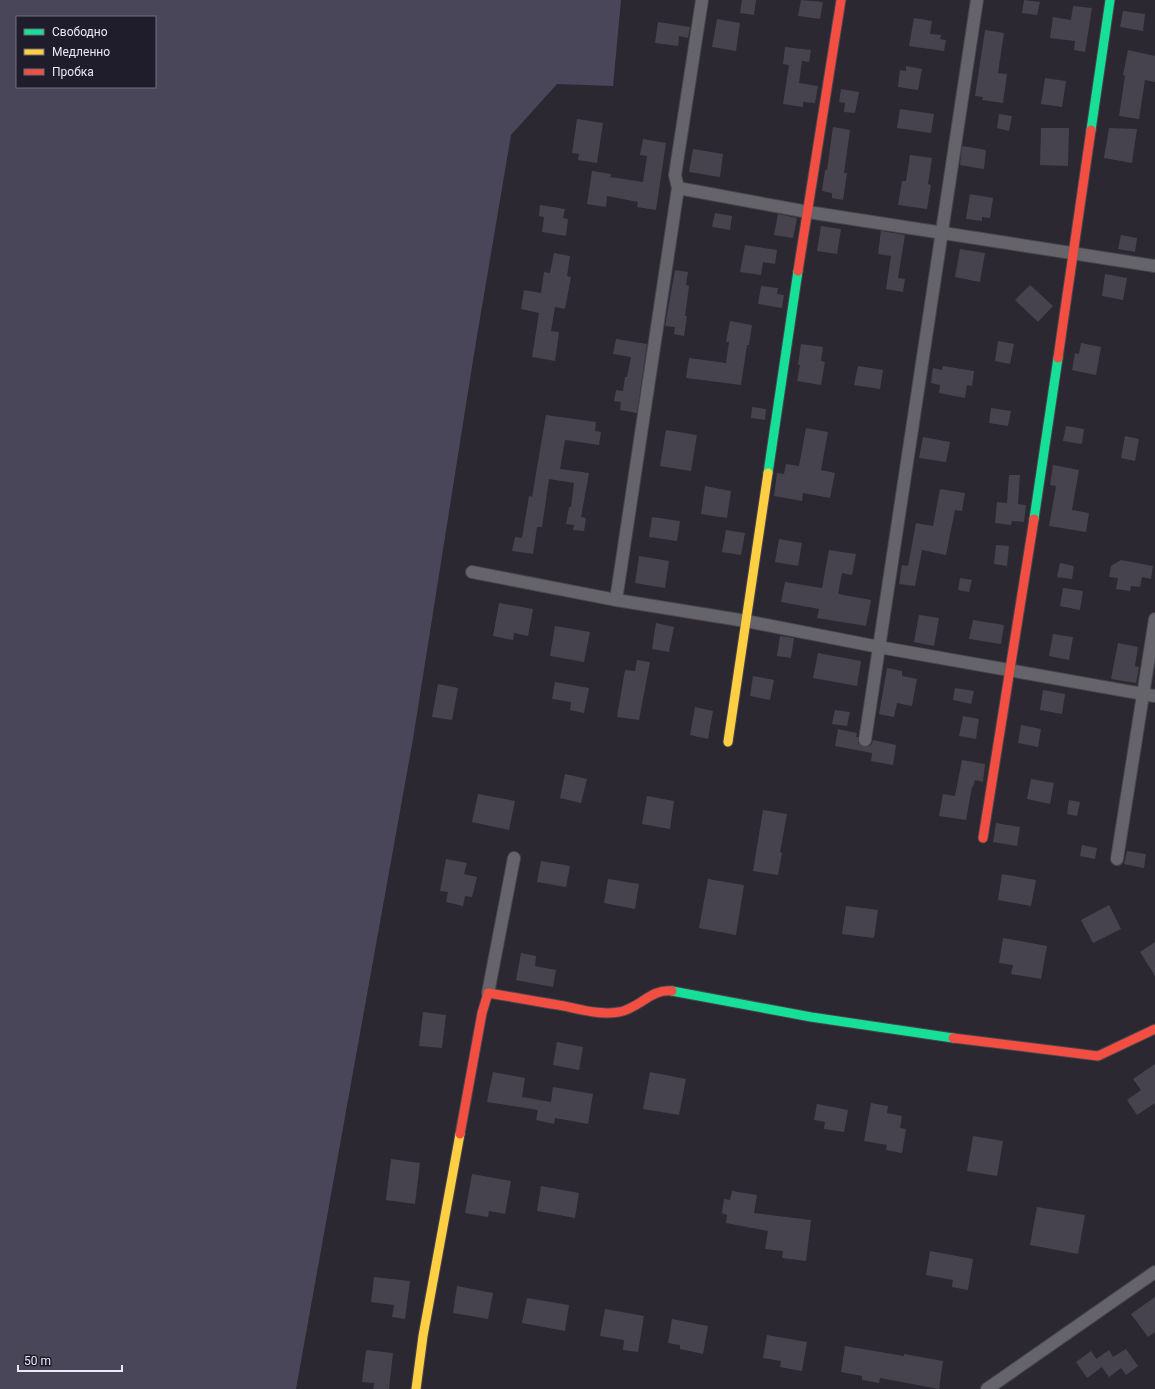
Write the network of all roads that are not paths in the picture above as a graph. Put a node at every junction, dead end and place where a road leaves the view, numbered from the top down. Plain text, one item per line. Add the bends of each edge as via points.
1 (702, 0) edge
2 (841, 0) edge
3 (977, 0) edge
4 (1110, 0) edge
5 (678, 188) junction
6 (808, 212) junction
7 (941, 233) junction
8 (1074, 253) junction
9 (1155, 266) edge
10 (472, 572) dead end
11 (616, 600) junction
12 (1155, 619) edge
13 (746, 621) junction
14 (879, 647) junction
15 (1011, 671) junction
16 (1149, 695) edge
17 (865, 740) dead end
18 (728, 742) dead end
19 (983, 838) dead end
20 (514, 858) dead end
21 (1117, 859) dead end
22 (488, 993) junction
23 (1155, 1029) edge
24 (1155, 1272) edge
25 (416, 1389) edge
26 (987, 1389) edge

1 - 5 street via 675,175
2 - 6 street
3 - 7 street
4 - 8 street
5 - 6 street
5 - 11 street
6 - 7 street
6 - 13 street via 790,315
7 - 8 street
7 - 14 street
8 - 9 street
8 - 15 street
10 - 11 street
11 - 13 street
12 - 16 street
13 - 14 street
13 - 18 street
14 - 15 street
14 - 17 street
15 - 16 street
15 - 19 street
16 - 21 street
20 - 22 street
22 - 23 street via 595,1012 619,1012 665,990 811,1017 1098,1056
22 - 25 street via 482,1013 423,1336
24 - 26 street

